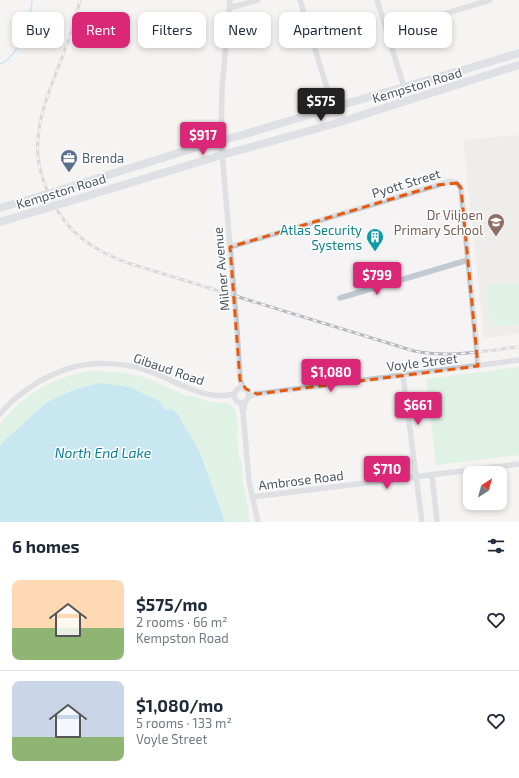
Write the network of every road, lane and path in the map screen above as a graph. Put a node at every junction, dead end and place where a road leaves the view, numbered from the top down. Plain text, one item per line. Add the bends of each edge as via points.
1 (230, 0) edge
2 (258, 0) edge
3 (300, 0) edge
4 (377, 0) edge
5 (490, 0) edge
6 (229, 8) junction
7 (450, 12) edge
8 (384, 22) edge
9 (392, 48) edge
10 (519, 53) edge
11 (519, 66) edge
12 (404, 87) junction
13 (333, 108) junction
14 (221, 140) junction
15 (222, 155) junction
16 (0, 208) edge
17 (0, 222) edge
18 (230, 247) junction
19 (468, 260) junction
20 (340, 298) dead end
21 (519, 360) edge
22 (478, 366) junction
23 (403, 376) junction
24 (240, 388) junction
25 (248, 394) junction
26 (235, 396) junction
27 (243, 402) junction
28 (0, 414) edge
29 (519, 464) edge
30 (432, 475) junction
31 (416, 477) junction
32 (252, 497) junction
33 (258, 522) edge
34 (422, 522) edge
35 (437, 522) edge

1 - 6 street, Milner Avenue
2 - 6 street
3 - 13 street
4 - 8 street
5 - 7 street
6 - 14 street, Milner Avenue via 222,89
9 - 12 street
10 - 12 main road, Kempston Road
11 - 15 main road, Kempston Road
12 - 13 main road, Kempston Road
13 - 14 main road, Kempston Road
14 - 15 street, Milner Avenue
14 - 16 main road, Kempston Road, bridge
15 - 17 main road, Kempston Road, bridge
15 - 18 street, Milner Avenue
18 - 19 street, Pyott Street via 450,181 457,183 461,188
18 - 24 street, Milner Avenue
19 - 20 street
19 - 22 street, Pyott Street
21 - 22 street, Voyle Street
22 - 23 street, Voyle Street
23 - 25 street, Voyle Street
23 - 31 street
24 - 25 street via 247,390
24 - 26 street via 235,392
25 - 27 street via 248,399
26 - 27 street via 236,401
26 - 28 street, Gibaud Road via 212,396 137,368 116,364 88,364 73,366 42,380 17,397
27 - 32 street
29 - 30 street, Ambrose Road
30 - 31 street, Ambrose Road
30 - 35 street
31 - 32 street, Ambrose Road
31 - 34 street
32 - 33 street

